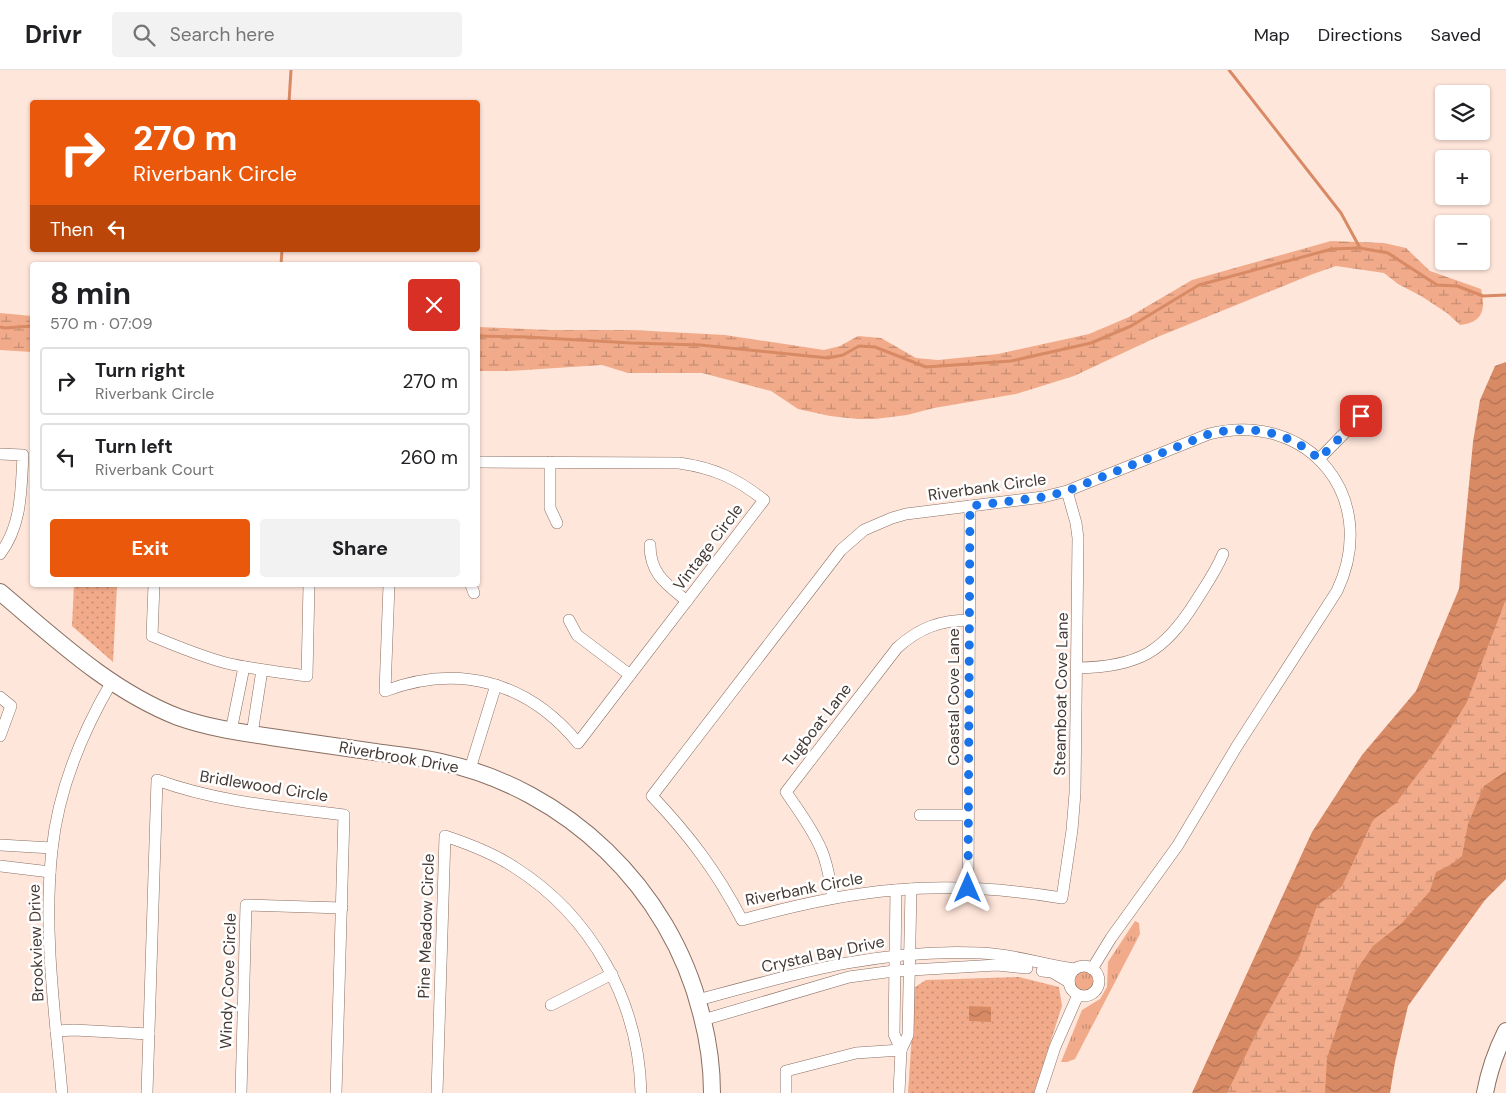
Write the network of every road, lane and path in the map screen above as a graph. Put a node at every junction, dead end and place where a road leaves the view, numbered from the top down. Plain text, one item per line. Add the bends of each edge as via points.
1 (1372, 405) dead end
2 (0, 454) edge
3 (1319, 459) junction
4 (480, 462) edge
5 (550, 462) junction
6 (1067, 491) junction
7 (970, 506) junction
8 (557, 523) dead end
9 (650, 545) dead end
10 (0, 554) edge
11 (1223, 554) dead end
12 (154, 587) edge
13 (309, 587) edge
14 (388, 587) edge
15 (0, 592) edge
16 (687, 601) junction
17 (569, 620) dead end
18 (970, 620) junction
19 (244, 667) junction
20 (1077, 668) junction
21 (262, 670) junction
22 (630, 675) junction
23 (111, 683) junction
24 (496, 685) junction
25 (239, 687) junction
26 (259, 692) junction
27 (0, 697) edge
28 (231, 731) junction
29 (252, 734) junction
30 (0, 736) edge
31 (470, 769) junction
32 (920, 815) dead end
33 (968, 815) junction
34 (0, 845) edge
35 (52, 848) junction
36 (0, 866) edge
37 (50, 872) junction
38 (968, 888) junction
39 (911, 889) junction
40 (896, 890) junction
41 (833, 898) junction
42 (1062, 898) joint
43 (342, 908) junction
44 (910, 954) junction
45 (895, 955) junction
46 (1075, 969) junction
47 (1092, 969) junction
48 (910, 970) junction
49 (894, 971) junction
50 (612, 974) junction
51 (1069, 982) junction
52 (1078, 995) junction
53 (698, 1000) junction
54 (551, 1005) dead end
55 (703, 1020) junction
56 (56, 1031) junction
57 (1506, 1031) edge
58 (149, 1034) junction
59 (901, 1050) junction
60 (62, 1093) edge
61 (147, 1093) edge
62 (241, 1093) edge
63 (336, 1093) edge
64 (437, 1093) edge
65 (641, 1093) edge
66 (712, 1093) edge
67 (786, 1093) edge
68 (899, 1093) edge
69 (1040, 1093) edge
70 (1485, 1093) edge

1 - 3 street
2 - 10 street via 23,455 20,511 10,539
3 - 6 street, Riverbank Circle via 1272,432 1225,430
3 - 47 street, Riverbank Circle via 1338,485 1349,516 1351,546 1337,591 1178,845
4 - 5 street, Vintage Circle
5 - 8 street via 550,508
5 - 16 street, Vintage Circle via 679,462 697,465 733,478 764,500
6 - 7 street, Riverbank Circle
6 - 20 street, Steamboat Cove Lane via 1078,538
7 - 18 street, Coastal Cove Lane
7 - 41 street, Riverbank Circle via 892,518 864,530 851,540 652,796 696,845 729,894 742,920
9 - 16 street via 655,572
11 - 20 street via 1183,621 1162,644 1133,661 1103,668
12 - 19 street via 152,636 197,654
13 - 21 street via 306,676
14 - 24 street, Vintage Circle via 385,691 420,680 439,678 477,680
15 - 23 street, Riverbrook Drive
16 - 22 street, Vintage Circle
17 - 22 street via 577,635
18 - 33 street, Coastal Cove Lane
18 - 41 street, Tugboat Lane via 935,624 909,637 897,648 786,792 822,850
19 - 21 street
19 - 25 street
20 - 42 street, Steamboat Cove Lane via 1076,793
21 - 26 street
22 - 24 street, Vintage Circle via 578,743 534,702
23 - 28 street, Riverbrook Drive via 172,714
23 - 35 street, Brookview Drive via 75,758
24 - 31 street
25 - 26 street
25 - 28 street
26 - 29 street
27 - 30 street via 11,706
28 - 29 street, Riverbrook Drive
29 - 31 street, Riverbrook Drive via 414,757
31 - 53 street, Riverbrook Drive via 518,788 551,806 609,852 636,882 665,923
32 - 33 street
33 - 38 street, Coastal Cove Lane
34 - 35 street
35 - 37 street, Brookview Drive
36 - 37 street
37 - 56 street, Brookview Drive via 48,922
38 - 39 street, Riverbank Circle
38 - 42 street, Riverbank Circle
39 - 40 street, Riverbank Circle
39 - 44 street
40 - 41 street, Riverbank Circle
40 - 45 street
43 - 58 street, Bridlewood Circle via 344,815 224,799 156,780
43 - 62 street, Windy Cove Circle via 246,905
43 - 63 street, Bridlewood Circle
44 - 45 street, Crystal Bay Drive
44 - 46 street, Crystal Bay Drive via 982,953
44 - 48 street
45 - 49 street
45 - 53 street, Crystal Bay Drive via 802,972
46 - 47 street via 1083,966
46 - 51 street
47 - 52 street via 1099,981 1096,990 1089,995
48 - 49 street, Crystal Bay Drive
48 - 51 street, Crystal Bay Drive via 998,965 1052,972
48 - 59 street via 908,1036
49 - 55 street, Crystal Bay Drive via 849,977
49 - 59 street via 894,1034
50 - 54 street
50 - 64 street, Pine Meadow Circle via 576,920 538,884 494,855 445,836
50 - 65 street, Pine Meadow Circle via 634,1032
51 - 52 street
52 - 69 street via 1055,1047
53 - 55 street, Riverbrook Drive
55 - 66 street, Riverbrook Drive via 711,1064
56 - 58 street
56 - 60 street, Brookview Drive
57 - 70 street via 1489,1072
58 - 61 street, Bridlewood Circle
59 - 67 street via 856,1053 786,1072
59 - 68 street

